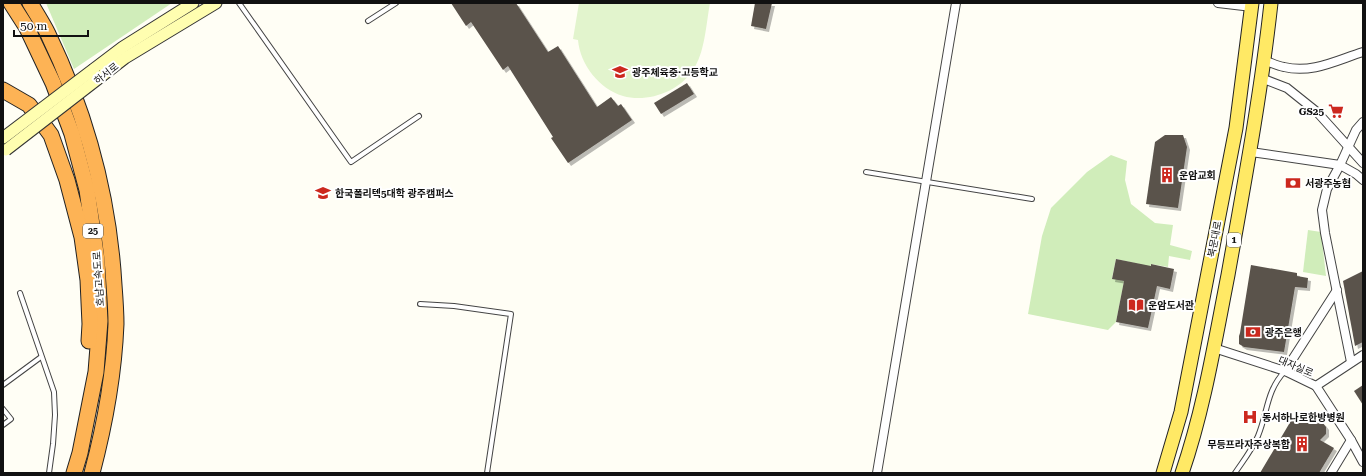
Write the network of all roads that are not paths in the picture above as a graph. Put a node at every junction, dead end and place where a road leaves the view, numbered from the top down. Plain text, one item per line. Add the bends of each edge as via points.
1 (11, 3) edge
2 (30, 3) edge
3 (193, 3) edge
4 (216, 3) edge
5 (239, 3) edge
6 (396, 3) edge
7 (956, 3) edge
8 (1218, 3) edge
9 (1271, 3) edge
10 (1253, 4) edge
11 (368, 21) dead end
12 (1363, 52) edge
13 (1263, 60) junction
14 (1261, 78) junction
15 (3, 90) edge
16 (419, 116) dead end
17 (1363, 122) edge
18 (3, 138) edge
19 (1348, 146) junction
20 (5, 151) edge
21 (1251, 152) junction
22 (1362, 161) edge
23 (1340, 165) junction
24 (866, 172) dead end
25 (1363, 180) edge
26 (925, 182) junction
27 (1032, 199) dead end
28 (1337, 290) junction
29 (20, 293) dead end
30 (420, 304) dead end
31 (1214, 348) junction
32 (1363, 355) edge
33 (41, 357) junction
34 (1351, 362) junction
35 (1285, 371) junction
36 (3, 385) edge
37 (1316, 386) junction
38 (89, 408) junction
39 (3, 409) edge
40 (3, 425) edge
41 (1351, 440) junction
42 (1363, 462) edge
43 (49, 473) edge
44 (74, 473) edge
45 (92, 473) edge
46 (487, 473) edge
47 (877, 473) edge
48 (1164, 473) edge
49 (1182, 473) edge
50 (1235, 473) edge
51 (1331, 473) edge

1 - 38 highway, 호남고속도로 / 25 via 27,28 53,83 72,134 87,190 97,260 100,321 96,372
2 - 45 highway, 호남고속도로 / 25 via 48,33 88,135 106,212 113,264 116,323 108,404
3 - 18 street, 하서로, bridge via 123,48
4 - 20 street, 하서로, bridge via 125,58
5 - 16 lane via 351,162
6 - 11 lane
7 - 26 street
8 - 10 street
9 - 13 main road, 북문대로 / 1
10 - 48 main road, 북문대로 / 1 via 1233,143 1181,412
12 - 13 street via 1318,68 1285,68
13 - 14 main road, 북문대로 / 1
14 - 19 street via 1287,88 1317,112
14 - 21 main road, 북문대로 / 1
15 - 38 highway via 29,105 51,135 67,180 82,237 88,280
17 - 19 street
19 - 22 street
19 - 23 street
21 - 23 street
21 - 31 main road, 북문대로 / 1
23 - 25 street
23 - 28 street via 1327,189 1322,210
24 - 26 lane
26 - 27 lane
26 - 47 street
28 - 34 street
28 - 35 street
29 - 33 lane
30 - 46 lane via 511,314
31 - 35 street, 대자실로
31 - 49 main road, 북문대로 / 1
32 - 34 street, 대자실로
33 - 36 lane
33 - 43 lane via 54,392 55,415
34 - 37 street, 대자실로
35 - 37 street, 대자실로
35 - 50 lane via 1271,391 1253,448
37 - 41 street
38 - 44 highway, 호남고속도로 / 25
39 - 40 lane via 11,419
41 - 42 street
41 - 51 street

